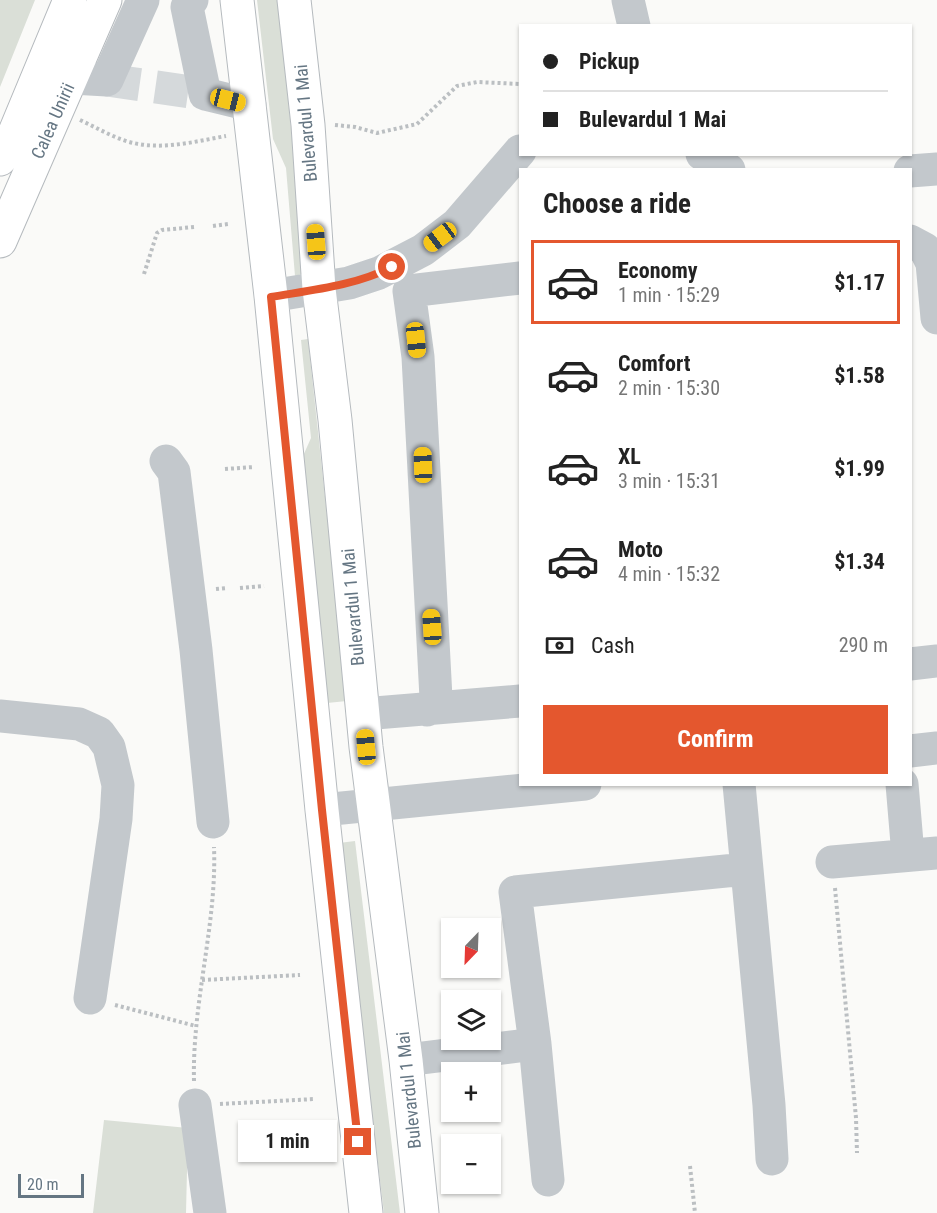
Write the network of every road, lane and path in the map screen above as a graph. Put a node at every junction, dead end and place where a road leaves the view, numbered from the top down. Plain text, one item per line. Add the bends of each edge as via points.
1 (70, 0) edge
2 (105, 0) edge
3 (145, 0) edge
4 (237, 0) edge
5 (294, 0) edge
6 (189, 3) edge
7 (72, 78) junction
8 (519, 84) edge
9 (58, 110) junction
10 (252, 118) junction
11 (308, 125) junction
12 (519, 152) edge
13 (705, 156) edge
14 (0, 159) edge
15 (726, 168) edge
16 (937, 169) edge
17 (912, 171) edge
18 (228, 224) dead end
19 (213, 225) dead end
20 (194, 227) dead end
21 (0, 241) edge
22 (912, 243) edge
23 (144, 274) dead end
24 (407, 275) junction
25 (519, 278) edge
26 (319, 289) junction
27 (271, 297) junction
28 (937, 318) edge
29 (166, 461) dead end
30 (254, 467) dead end
31 (225, 469) dead end
32 (264, 586) dead end
33 (240, 588) dead end
34 (937, 661) edge
35 (912, 664) edge
36 (519, 701) edge
37 (427, 710) junction
38 (363, 714) junction
39 (0, 716) edge
40 (313, 719) junction
41 (937, 748) edge
42 (912, 751) edge
43 (566, 786) edge
44 (739, 786) edge
45 (903, 786) edge
46 (372, 806) junction
47 (322, 810) junction
48 (213, 822) joint
49 (922, 854) edge
50 (832, 862) joint
51 (746, 869) junction
52 (300, 975) dead end
53 (202, 980) junction
54 (90, 999) joint
55 (196, 1026) junction
56 (536, 1044) junction
57 (406, 1060) junction
58 (315, 1099) dead end
59 (195, 1105) junction
60 (857, 1153) dead end
61 (772, 1159) dead end
62 (690, 1166) dead end
63 (548, 1180) dead end
64 (210, 1213) edge
65 (366, 1213) edge
66 (422, 1213) edge
67 (694, 1213) edge

1 - 14 main road, Calea Unirii via 26,108
2 - 7 main road, Calea Unirii
3 - 6 street
3 - 7 street via 107,80
4 - 10 main road
5 - 11 main road, Bulevardul 1 Mai
6 - 10 street via 205,94
7 - 9 main road, Calea Unirii
8 - 11 path via 477,82 457,86 417,124 377,133 355,127
9 - 10 path via 124,140 147,146 178,145
9 - 21 main road, Calea Unirii
10 - 27 main road
11 - 26 main road, Bulevardul 1 Mai
12 - 24 street via 457,224 423,250
13 - 15 street
16 - 17 street
18 - 19 path
20 - 23 path via 157,233
22 - 28 street via 925,249 932,264
24 - 25 street
24 - 26 street via 379,273
24 - 37 street via 418,357 436,698
26 - 27 street
26 - 38 main road, Bulevardul 1 Mai
27 - 40 main road
29 - 48 street via 174,471
30 - 31 path
32 - 33 path
34 - 35 street
36 - 37 street
37 - 38 street
38 - 40 main road
38 - 46 main road, Bulevardul 1 Mai
39 - 54 street via 79,724 99,733 109,747 118,785 116,819
40 - 47 main road
41 - 42 street
43 - 46 street
44 - 51 street
45 - 49 street
46 - 47 street
46 - 57 main road, Bulevardul 1 Mai
47 - 65 main road
48 - 53 path via 215,877
49 - 50 street
50 - 60 path
51 - 56 street via 515,892
51 - 61 street
52 - 53 path
53 - 55 path
54 - 55 path
55 - 59 path
56 - 57 street
56 - 63 street
57 - 66 main road, Bulevardul 1 Mai
58 - 59 path
59 - 64 street
62 - 67 path

